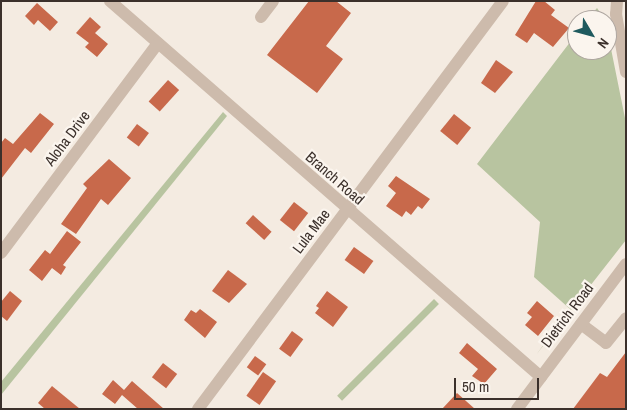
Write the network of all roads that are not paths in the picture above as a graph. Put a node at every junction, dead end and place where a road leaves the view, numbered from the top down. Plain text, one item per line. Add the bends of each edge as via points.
1 (110, 1) edge
2 (273, 1) edge
3 (504, 1) edge
4 (617, 1) edge
5 (261, 16) dead end
6 (158, 43) junction
7 (626, 72) edge
8 (347, 211) junction
9 (1, 253) edge
10 (626, 264) edge
11 (626, 318) edge
12 (581, 324) junction
13 (541, 377) junction
14 (198, 409) edge
15 (516, 409) edge

1 - 6 street, Branch Road
2 - 5 street
3 - 8 street, Lula Mae
4 - 7 street via 616,14
6 - 8 street, Branch Road
6 - 9 street, Aloha Drive
8 - 13 street, Branch Road
8 - 14 street, Lula Mae
10 - 12 street, Dietrich Road
11 - 12 street via 606,343
12 - 13 street, Dietrich Road
13 - 15 street, Dietrich Road

